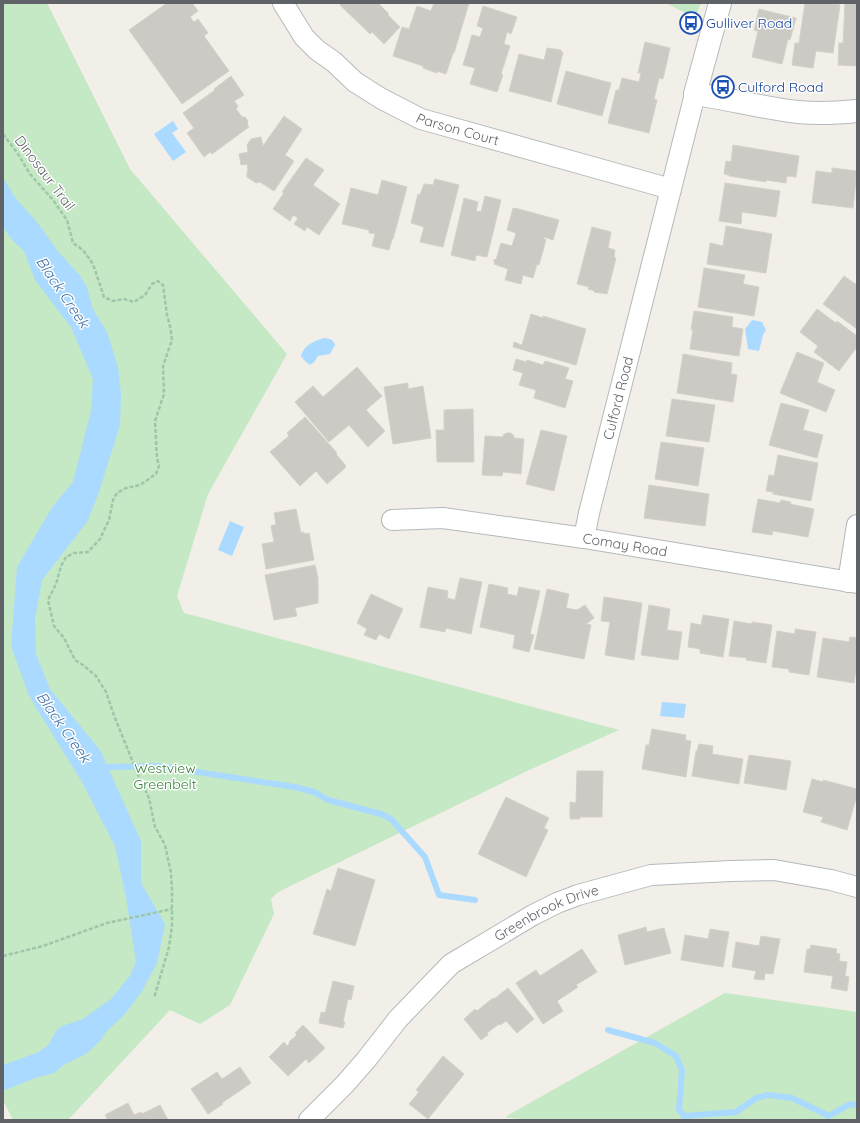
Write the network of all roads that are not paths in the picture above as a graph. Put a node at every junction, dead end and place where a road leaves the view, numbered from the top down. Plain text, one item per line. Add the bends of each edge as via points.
1 (283, 3) edge
2 (720, 3) edge
3 (695, 94) junction
4 (857, 111) edge
5 (671, 189) junction
6 (392, 520) dead end
7 (857, 525) edge
8 (584, 538) junction
9 (852, 582) edge
10 (857, 887) edge
11 (309, 1120) edge

1 - 5 street, Parson Court via 304,37 317,50 382,100 421,119
2 - 3 street, Culford Road
3 - 4 street via 799,112
3 - 5 street, Culford Road
5 - 8 street, Culford Road
6 - 8 street, Comay Road via 444,518
7 - 9 street
8 - 9 street, Comay Road
10 - 11 street, Greenbrook Drive via 774,870 651,875 557,903 451,964 398,1019 346,1084

